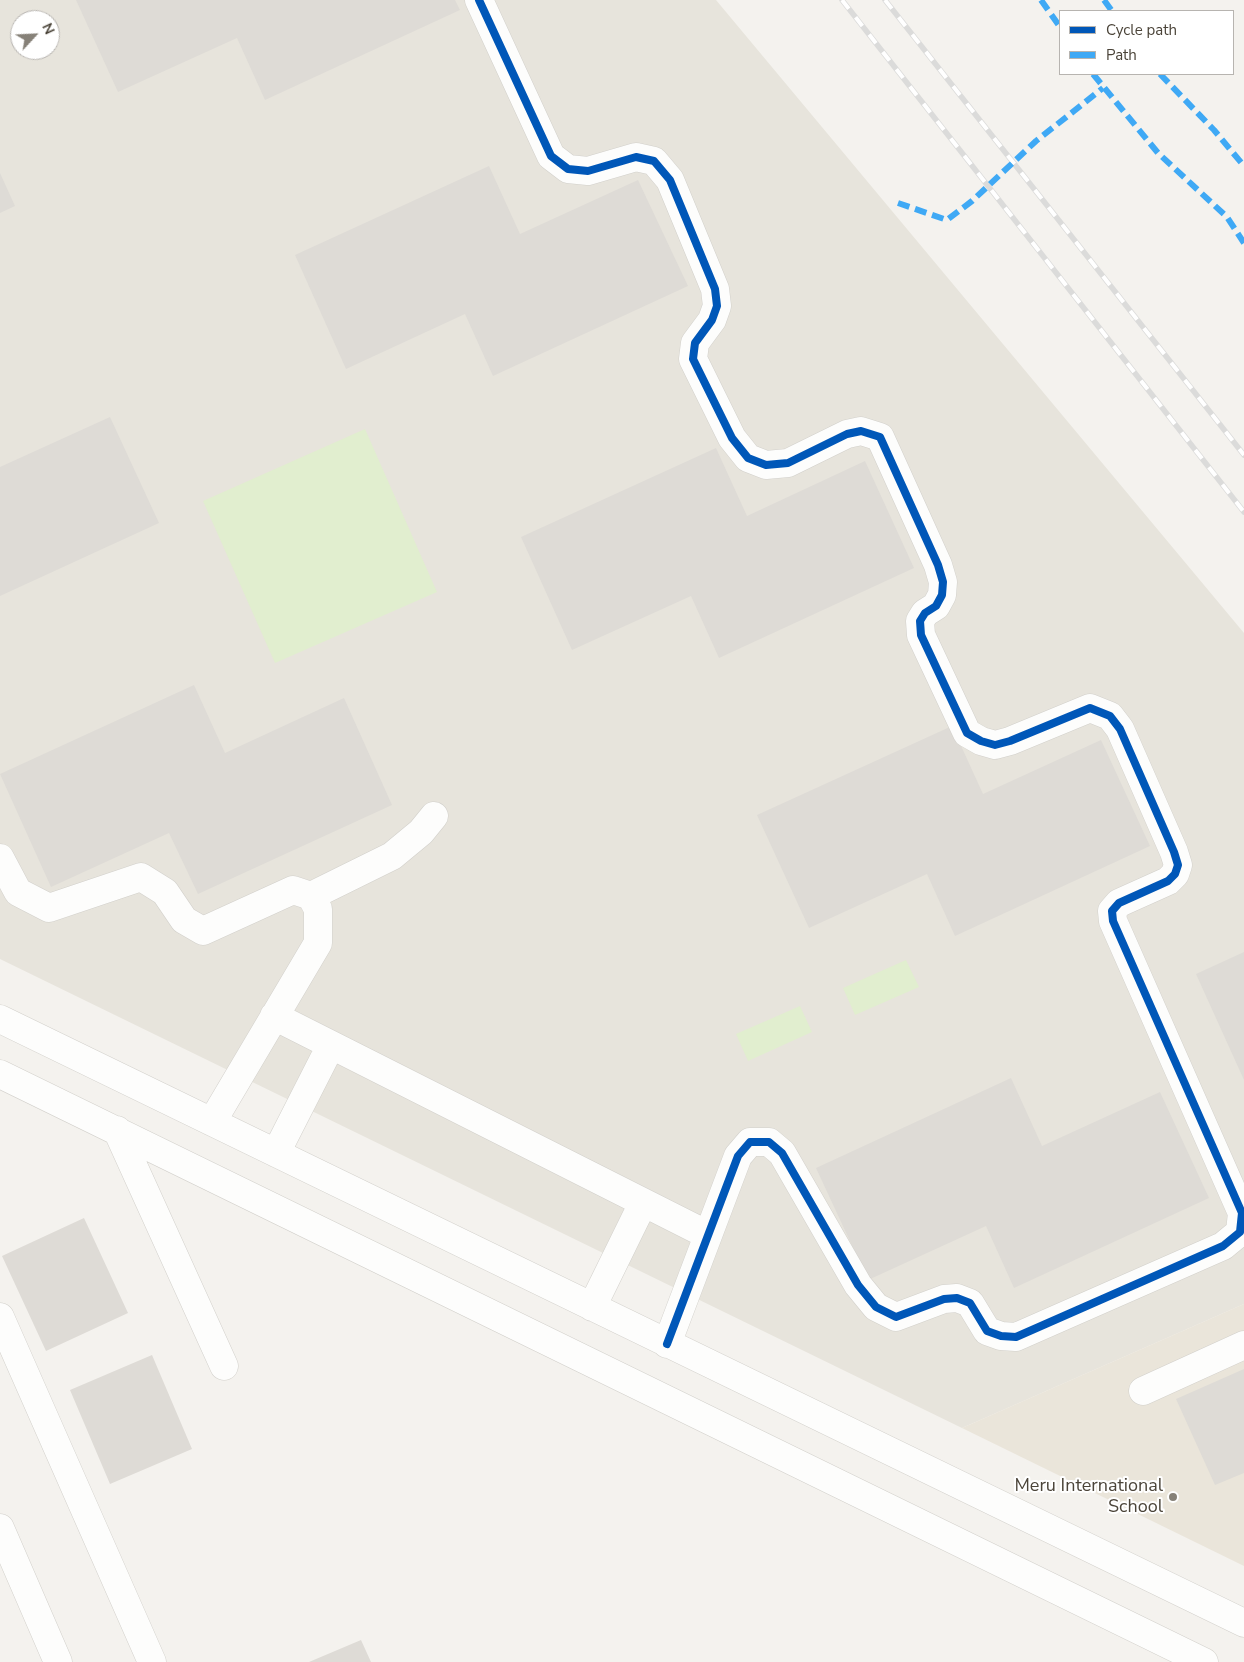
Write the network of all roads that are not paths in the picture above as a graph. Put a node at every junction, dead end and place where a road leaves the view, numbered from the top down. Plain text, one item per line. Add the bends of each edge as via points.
1 (479, 0) edge
2 (434, 816) dead end
3 (0, 858) edge
4 (311, 896) junction
5 (274, 1016) junction
6 (0, 1018) edge
7 (331, 1045) junction
8 (0, 1074) edge
9 (212, 1122) junction
10 (118, 1130) junction
11 (276, 1153) junction
12 (643, 1203) junction
13 (1242, 1233) edge
14 (708, 1235) junction
15 (592, 1308) junction
16 (0, 1317) edge
17 (667, 1344) junction
18 (1244, 1345) edge
19 (224, 1366) dead end
20 (1142, 1391) dead end
21 (0, 1528) edge
22 (1244, 1623) edge
23 (58, 1662) edge
24 (152, 1662) edge
25 (1204, 1662) edge

1 - 13 street via 551,156 568,169 588,170 636,157 654,161 670,180 715,289 717,306 712,320 695,343 693,359 732,438 748,458 766,465 788,463 847,434 861,431 880,437 943,582 942,595 936,606 925,613 920,622 921,635 967,733 981,742 994,745 1090,708 1110,716 1120,729 1178,865 1168,881 1119,903 1112,911 1113,922 1242,1213
2 - 4 street via 421,832 392,856
3 - 4 street via 18,892 49,908 141,877 165,892 184,920 203,931 293,890
4 - 5 street via 318,909 318,943
5 - 7 street
5 - 9 street
6 - 9 street
7 - 11 street
7 - 12 street
8 - 10 street
9 - 11 street
10 - 19 street
10 - 25 street
11 - 15 street
12 - 14 street
12 - 15 street
13 - 14 street via 1224,1246 1016,1337 987,1331 970,1303 957,1298 944,1299 896,1317 876,1307 858,1286 782,1153 769,1142 750,1142 738,1156
14 - 17 street
15 - 17 street
16 - 24 street
17 - 22 street
18 - 20 street
21 - 23 street

